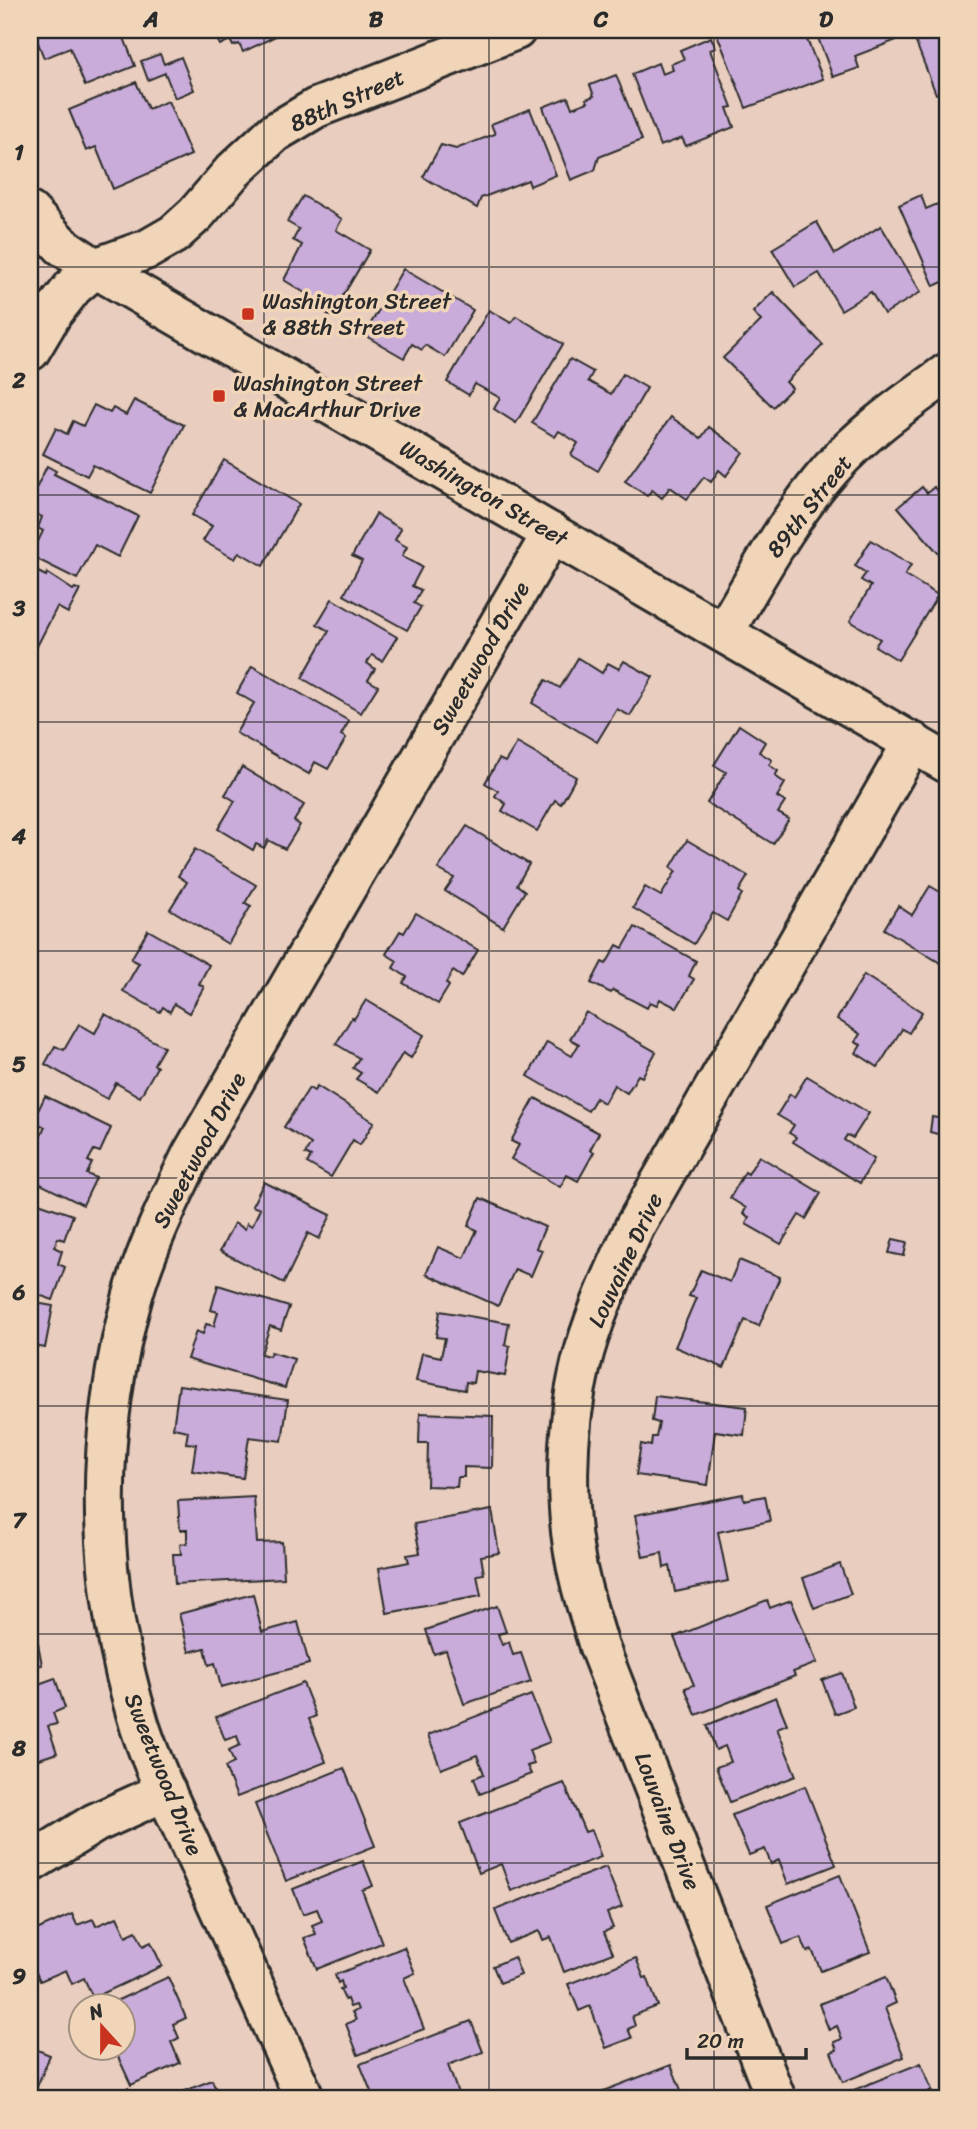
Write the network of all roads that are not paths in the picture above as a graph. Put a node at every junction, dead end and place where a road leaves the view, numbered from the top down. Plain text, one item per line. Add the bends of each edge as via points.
1 (516, 30) edge
2 (30, 212) edge
3 (95, 268) junction
4 (30, 351) edge
5 (947, 373) edge
6 (552, 533) junction
7 (724, 632) junction
8 (914, 742) junction
9 (947, 763) edge
10 (166, 1791) junction
11 (30, 1863) edge
12 (304, 2099) edge
13 (776, 2099) edge

1 - 3 street, 88th Street via 316,108 274,133 174,234
2 - 3 street, Washington Street via 62,246
3 - 4 street via 73,287
3 - 6 street, Washington Street
5 - 7 street, 89th Street via 891,413 831,469 781,536
6 - 7 street, Washington Street
6 - 10 street, Sweetwood Drive via 192,1154 159,1221 134,1293 114,1373 105,1450 105,1530 111,1604 124,1671
7 - 8 street, Washington Street
8 - 9 street, Washington Street
8 - 13 street, Louvaine Drive via 635,1226 603,1295 581,1364 570,1434 569,1512 579,1579 600,1647
10 - 11 street via 95,1823
10 - 12 street, Sweetwood Drive

